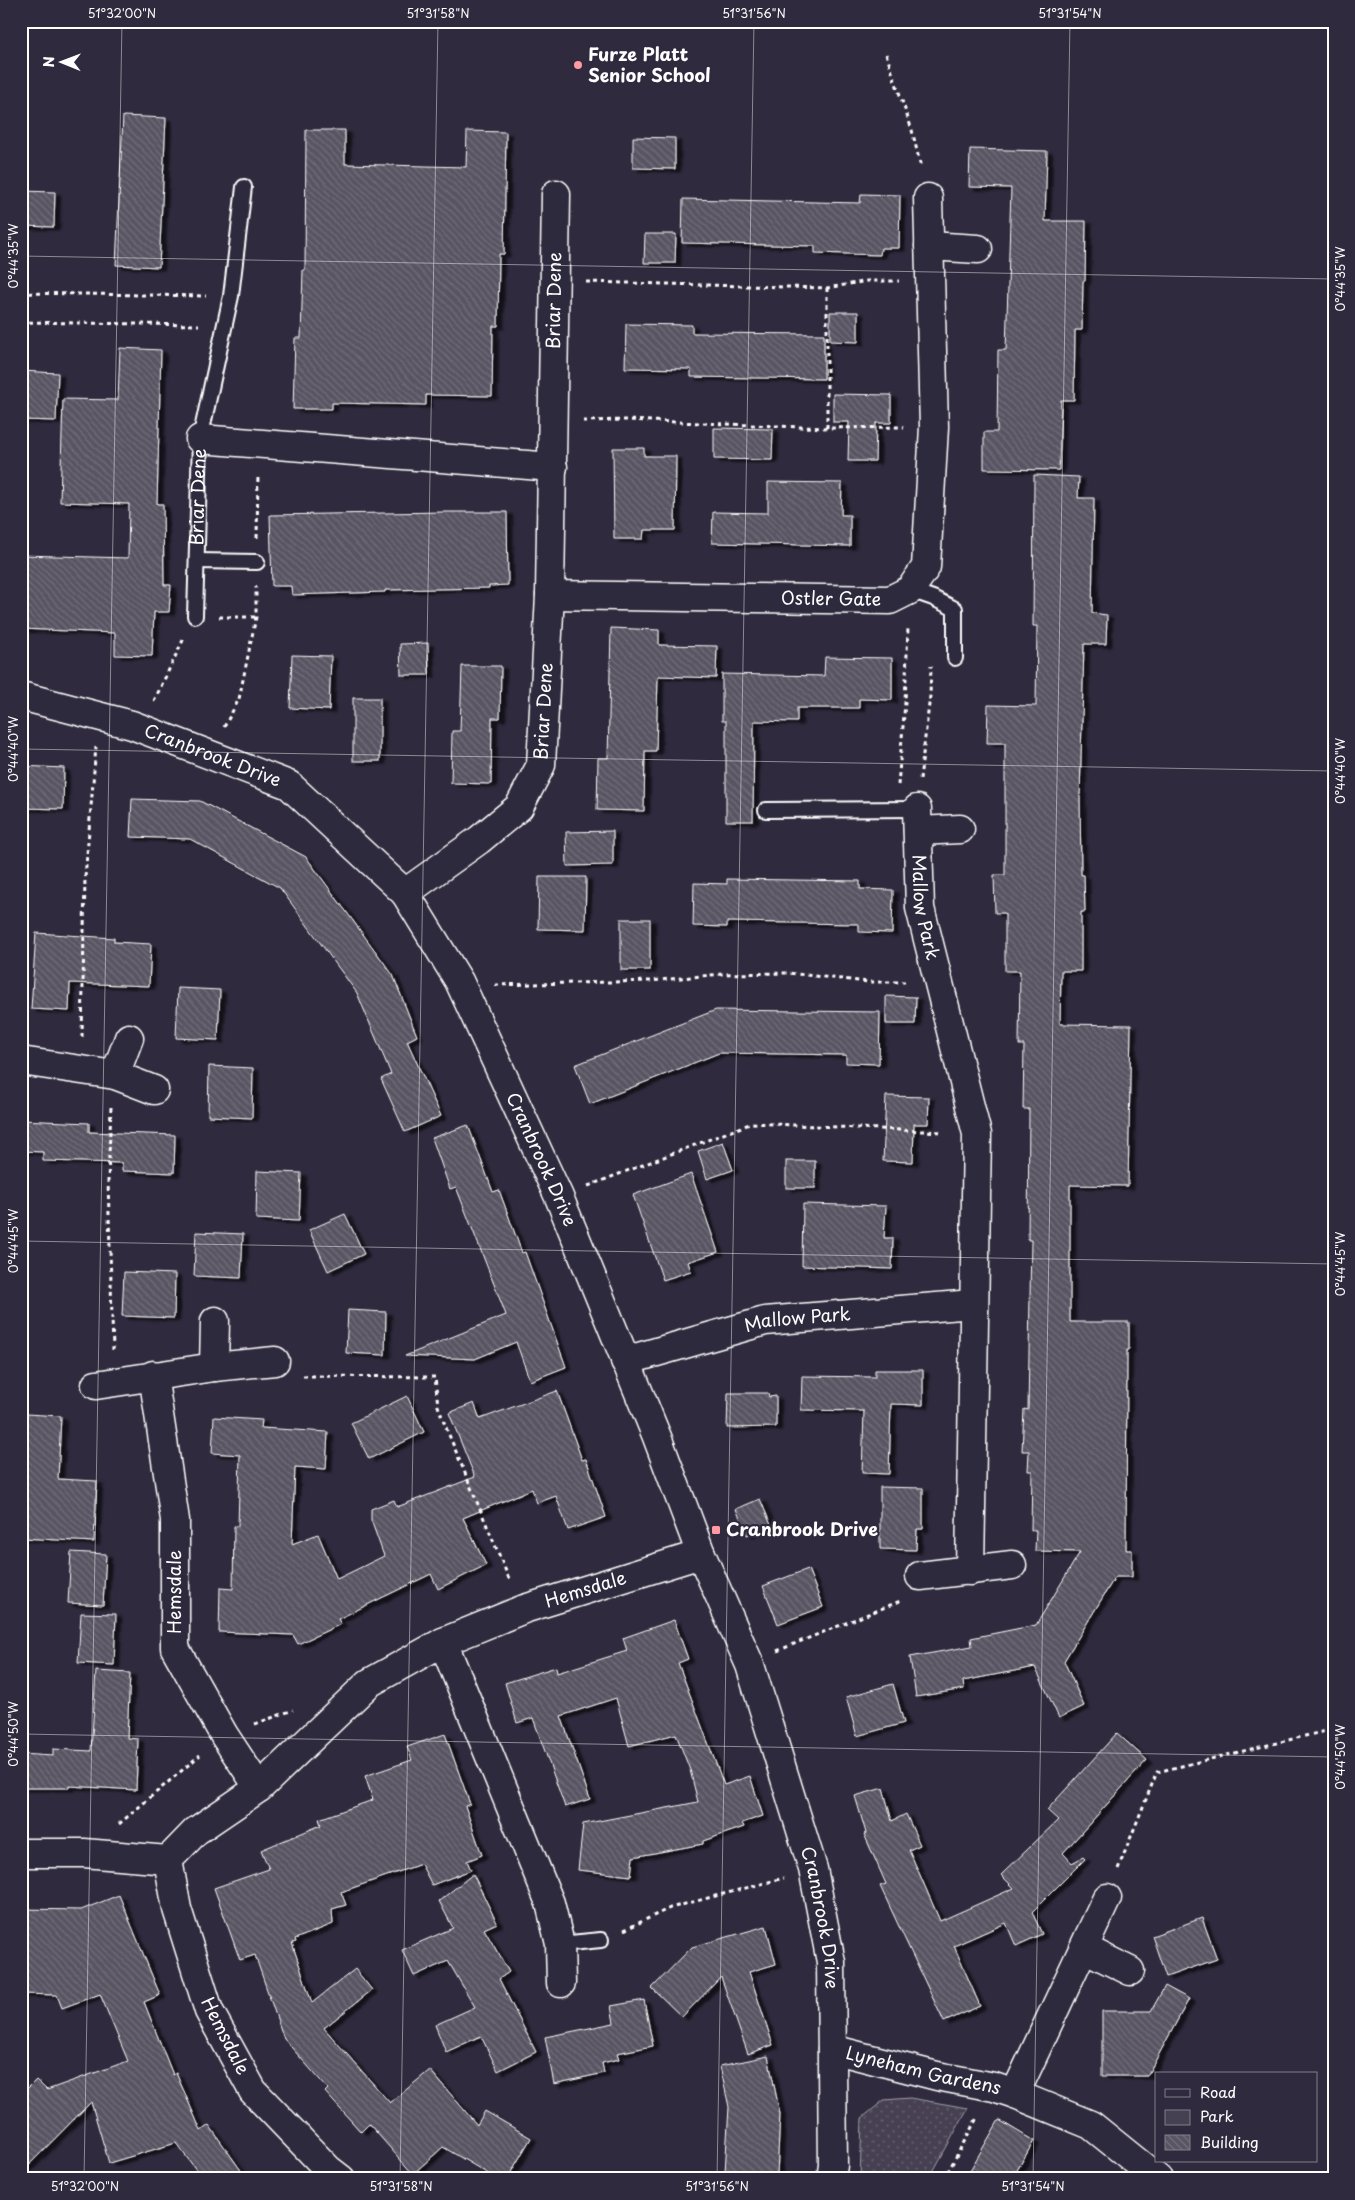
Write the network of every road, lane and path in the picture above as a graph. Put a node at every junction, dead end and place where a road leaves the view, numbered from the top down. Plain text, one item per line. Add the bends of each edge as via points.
1 (886, 54) dead end
2 (244, 187) dead end
3 (556, 194) dead end
4 (928, 198) joint
5 (929, 246) junction
6 (978, 248) dead end
7 (930, 281) junction
8 (556, 284) junction
9 (827, 288) junction
10 (21, 293) edge
11 (231, 296) junction
12 (21, 322) edge
13 (224, 326) junction
14 (553, 423) junction
15 (934, 427) junction
16 (827, 428) junction
17 (200, 439) junction
18 (258, 443) junction
19 (552, 467) junction
20 (196, 561) junction
21 (257, 562) junction
22 (910, 590) junction
23 (550, 595) junction
24 (195, 616) junction
25 (256, 617) junction
26 (931, 656) dead end
27 (955, 658) dead end
28 (21, 696) edge
29 (107, 718) junction
30 (141, 728) junction
31 (209, 754) junction
32 (766, 810) dead end
33 (910, 817) junction
34 (960, 829) dead end
35 (405, 893) junction
36 (459, 981) junction
37 (938, 982) junction
38 (129, 1038) dead end
39 (21, 1061) edge
40 (89, 1070) junction
41 (115, 1075) junction
42 (154, 1090) dead end
43 (977, 1134) junction
44 (559, 1197) junction
45 (973, 1304) junction
46 (215, 1321) dead end
47 (275, 1361) joint
48 (625, 1361) junction
49 (214, 1367) junction
50 (153, 1375) junction
51 (105, 1383) joint
52 (701, 1554) junction
53 (1012, 1565) dead end
54 (970, 1571) junction
55 (920, 1576) joint
56 (524, 1609) junction
57 (443, 1642) junction
58 (750, 1665) junction
59 (1334, 1729) edge
60 (224, 1735) junction
61 (259, 1788) junction
62 (21, 1853) edge
63 (84, 1853) junction
64 (168, 1860) junction
65 (813, 1870) junction
66 (1107, 1898) joint
67 (601, 1940) joint
68 (560, 1944) junction
69 (1084, 1948) junction
70 (1130, 1971) dead end
71 (561, 1983) dead end
72 (832, 2049) junction
73 (1005, 2090) junction
74 (341, 2179) edge
75 (831, 2179) edge
76 (944, 2179) edge
77 (1158, 2179) edge

1 - 4 path via 912,130
2 - 11 lane, Briar Dene
3 - 8 street, Briar Dene
4 - 5 street
5 - 6 street
5 - 7 street
7 - 9 path via 867,281
7 - 15 street
8 - 9 path
8 - 14 street, Briar Dene
9 - 16 path
10 - 11 path
11 - 13 lane, Briar Dene
12 - 13 path
13 - 17 lane, Briar Dene
14 - 16 path via 626,420
14 - 19 street, Briar Dene
15 - 16 path
15 - 22 street via 926,567
17 - 18 street, Briar Dene
17 - 20 lane, Briar Dene
18 - 19 street, Briar Dene
18 - 21 path
19 - 23 street, Briar Dene
20 - 21 lane
20 - 24 lane, Briar Dene
21 - 25 path
22 - 23 street, Ostler Gate via 890,600
22 - 27 lane via 954,609
22 - 33 path via 905,703
23 - 35 street, Briar Dene via 541,765 519,808
24 - 25 path
24 - 30 path
25 - 31 path via 239,699
26 - 33 path via 930,696
28 - 29 street, Cranbrook Drive
29 - 30 street, Cranbrook Drive
29 - 40 path via 95,747 85,878 82,1036
30 - 31 street, Cranbrook Drive
31 - 35 street, Cranbrook Drive via 289,785
32 - 33 lane
33 - 34 street, Mallow Park
33 - 37 street, Mallow Park via 920,908
35 - 36 street, Cranbrook Drive
36 - 37 path, Mallow Park via 467,986 788,973 868,982
36 - 44 street, Cranbrook Drive
37 - 43 street, Mallow Park
38 - 41 street
39 - 40 street
40 - 41 street
41 - 42 street
41 - 51 path via 109,1120
43 - 44 path via 752,1123
43 - 45 street, Mallow Park
44 - 48 street, Cranbrook Drive
45 - 48 street, Mallow Park via 765,1321
45 - 54 street, Mallow Park
46 - 49 street
47 - 49 street
47 - 56 path via 294,1376 435,1377 438,1406 447,1430 512,1588
48 - 52 street, Cranbrook Drive
49 - 50 street
50 - 51 street
50 - 60 street, Hemsdale via 175,1520 175,1648
52 - 56 street, Hemsdale
52 - 58 street, Cranbrook Drive
53 - 54 street
54 - 55 street
55 - 58 path via 914,1595 766,1655
56 - 57 street, Hemsdale
57 - 61 street, Hemsdale via 369,1683
57 - 68 street via 550,1903
58 - 65 street, Cranbrook Drive
59 - 66 path via 1157,1772
60 - 61 street, Hemsdale
60 - 63 path
61 - 64 street, Hemsdale via 196,1831
62 - 63 street
63 - 64 street
64 - 74 street, Hemsdale via 177,1909 209,2011 253,2091
65 - 67 path via 670,1908
65 - 72 street, Cranbrook Drive via 831,1962
66 - 69 street, Lyneham Gardens
67 - 68 lane
68 - 71 street
69 - 70 street
69 - 73 street, Lyneham Gardens
72 - 73 street, Lyneham Gardens
72 - 75 street, Cranbrook Drive
73 - 76 path
73 - 77 street, Lyneham Gardens via 1091,2125

